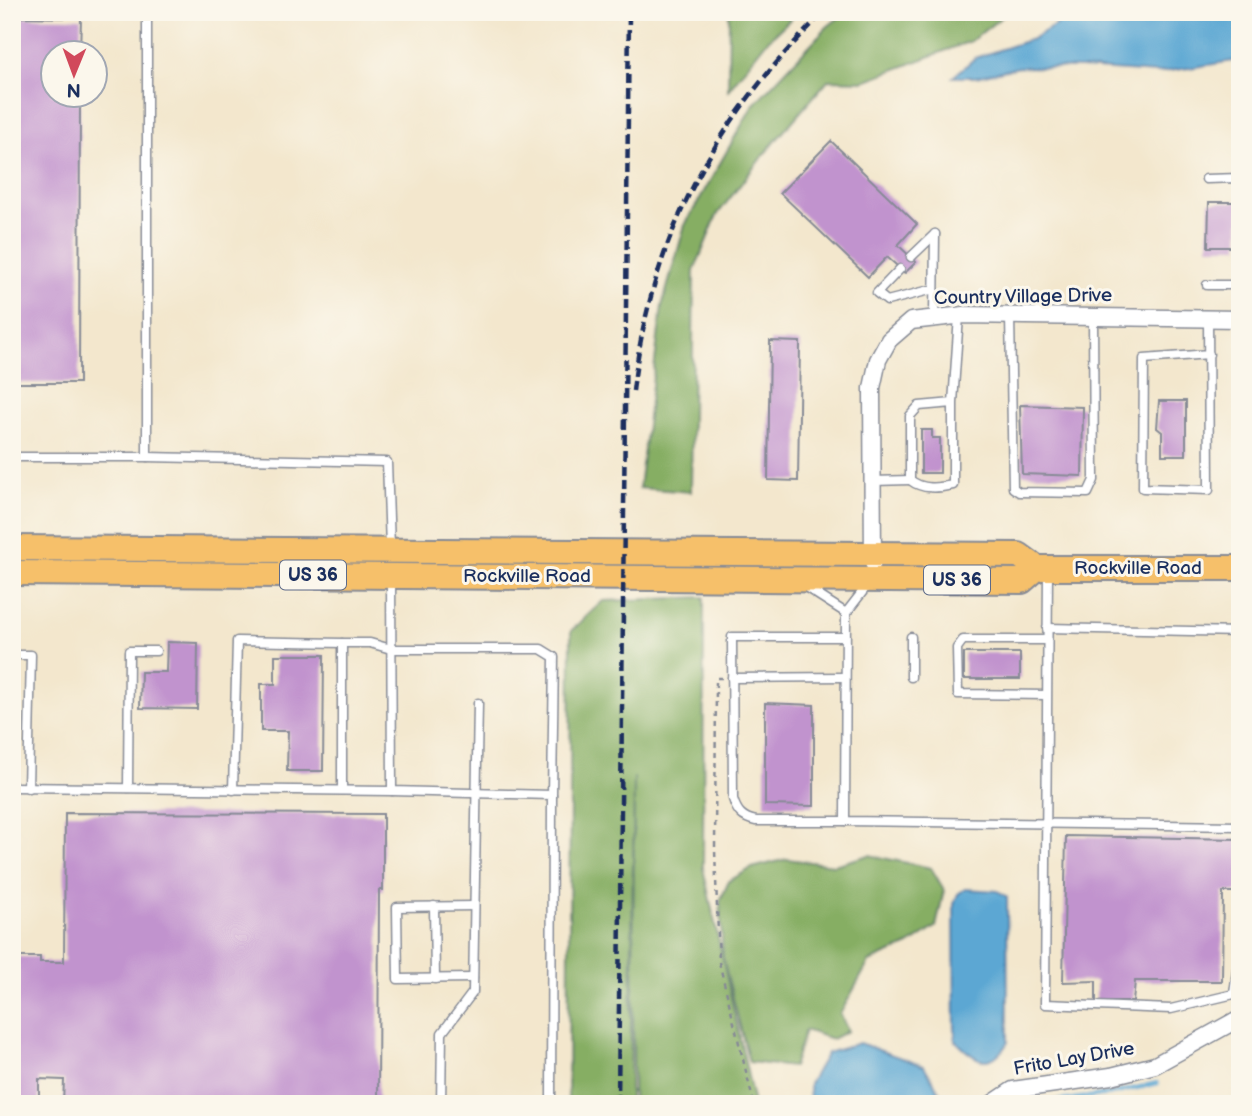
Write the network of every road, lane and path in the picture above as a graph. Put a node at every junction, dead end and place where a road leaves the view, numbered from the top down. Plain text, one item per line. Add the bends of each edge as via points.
1 (147, 12) edge
2 (1240, 178) edge
3 (1206, 179) dead end
4 (911, 257) dead end
5 (900, 269) dead end
6 (1207, 285) dead end
7 (1240, 285) edge
8 (934, 289) junction
9 (959, 316) junction
10 (1010, 316) junction
11 (1093, 317) junction
12 (934, 318) junction
13 (1208, 318) junction
14 (1240, 319) edge
15 (1209, 354) junction
16 (953, 403) junction
17 (12, 457) edge
18 (146, 457) junction
19 (910, 480) junction
20 (873, 481) junction
21 (12, 548) edge
22 (390, 550) junction
23 (873, 554) junction
24 (1042, 568) junction
25 (12, 573) edge
26 (1234, 573) edge
27 (391, 575) junction
28 (785, 578) junction
29 (873, 579) junction
30 (846, 612) junction
31 (1047, 628) junction
32 (1240, 632) edge
33 (845, 637) junction
34 (911, 637) dead end
35 (1047, 640) junction
36 (342, 643) junction
37 (391, 649) junction
38 (156, 651) dead end
39 (12, 655) edge
40 (844, 677) junction
41 (911, 677) dead end
42 (732, 678) junction
43 (1046, 695) junction
44 (478, 703) dead end
45 (12, 787) edge
46 (28, 788) junction
47 (128, 788) junction
48 (233, 790) junction
49 (342, 790) junction
50 (392, 791) junction
51 (476, 794) junction
52 (552, 795) junction
53 (845, 821) junction
54 (1045, 824) junction
55 (1240, 826) edge
56 (434, 906) junction
57 (474, 906) junction
58 (1240, 948) edge
59 (473, 978) junction
60 (435, 979) junction
61 (1237, 995) edge
62 (1240, 1018) edge
63 (441, 1104) edge
64 (551, 1104) edge
65 (754, 1104) edge
66 (992, 1104) edge

1 - 18 lane
2 - 3 lane
4 - 8 lane via 935,234
5 - 8 lane via 877,293 887,301
6 - 7 lane
8 - 12 lane
9 - 10 street, Country Village Drive
9 - 12 street, Country Village Drive
9 - 16 lane
10 - 11 street, Country Village Drive
10 - 11 lane via 1013,488 1074,493 1088,493 1094,480
11 - 13 street, Country Village Drive
12 - 20 street, Country Village Drive via 911,321 889,341 878,360 872,388
13 - 14 street, Country Village Drive
13 - 15 lane
15 - 15 lane via 1209,490 1143,488 1144,359
16 - 19 lane via 919,406 910,416
16 - 19 lane via 953,485 917,486
17 - 18 lane
18 - 22 lane via 387,462
19 - 20 lane
20 - 23 street, Country Village Drive
21 - 22 main road, Rockville Road / US 36
22 - 23 main road, Rockville Road / US 36
22 - 27 lane
23 - 24 main road, Rockville Road / US 36 via 1019,555
23 - 29 street, Country Village Drive
24 - 26 main road, Rockville Road / US 36 via 1193,568
24 - 29 main road, Rockville Road / US 36 via 1022,581
24 - 31 lane
25 - 27 main road, Rockville Road / US 36
27 - 28 main road, Rockville Road / US 36
27 - 37 lane
28 - 29 main road, Rockville Road / US 36
28 - 30 lane
29 - 30 lane
30 - 33 lane
31 - 32 lane
31 - 35 lane
33 - 40 lane
33 - 42 lane via 732,637
34 - 41 lane
35 - 43 lane
35 - 43 lane via 963,640 957,648 958,694
36 - 37 lane
36 - 48 lane via 237,642
36 - 49 lane
37 - 50 lane
37 - 52 lane via 541,649 554,657
38 - 47 lane via 129,651
39 - 46 lane via 31,655
40 - 42 lane
40 - 53 lane
42 - 53 lane via 733,799 740,814 756,821
42 - 65 path via 716,678 719,962
43 - 54 lane
44 - 51 lane
45 - 46 lane
46 - 47 lane
47 - 48 lane
48 - 49 lane
49 - 50 lane
50 - 51 lane
51 - 52 lane
51 - 57 lane
52 - 64 lane
53 - 54 lane
54 - 55 lane
54 - 61 lane via 1045,1004 1171,1009
56 - 57 lane
56 - 60 lane
56 - 60 lane via 397,907 397,967 398,979
57 - 59 lane
58 - 61 lane
59 - 60 lane
59 - 63 lane via 473,992 442,1033
62 - 66 street, Frito Lay Drive via 1155,1065 1013,1090

